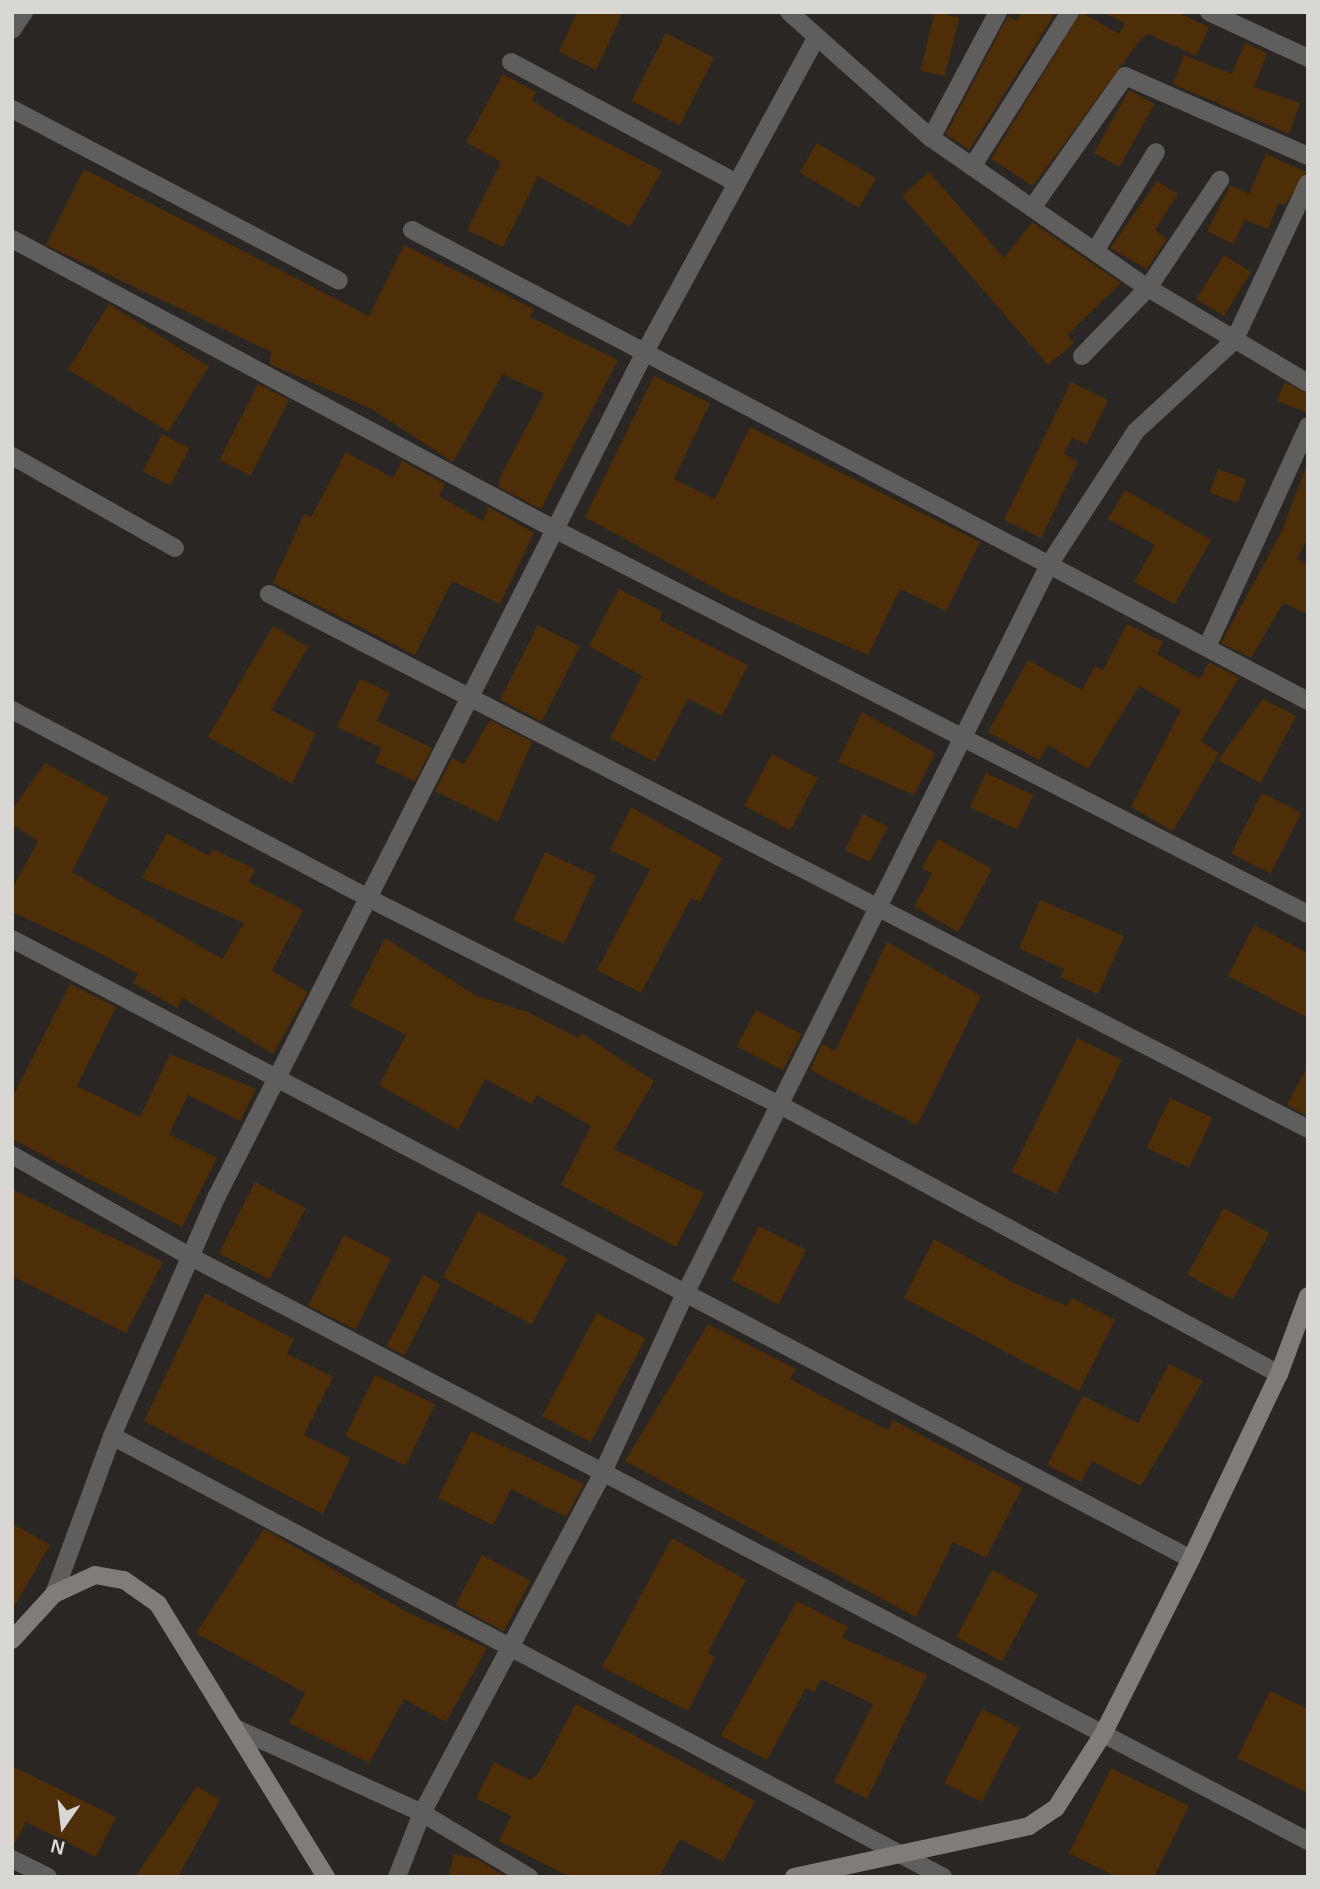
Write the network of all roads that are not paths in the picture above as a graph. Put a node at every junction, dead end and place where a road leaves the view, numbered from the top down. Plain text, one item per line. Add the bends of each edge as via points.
1 (24, 12) edge
2 (789, 12) edge
3 (998, 12) edge
4 (1070, 12) edge
5 (1209, 12) edge
6 (12, 30) edge
7 (816, 38) junction
8 (1308, 58) edge
9 (511, 62) dead end
10 (12, 109) edge
11 (931, 138) junction
12 (1156, 152) dead end
13 (1308, 156) edge
14 (972, 167) junction
15 (1220, 180) dead end
16 (734, 182) junction
17 (1308, 183) edge
18 (1032, 208) junction
19 (412, 230) dead end
20 (12, 239) edge
21 (1095, 251) junction
22 (339, 281) dead end
23 (1147, 288) junction
24 (1234, 341) junction
25 (646, 351) junction
26 (1082, 356) dead end
27 (1308, 383) edge
28 (1308, 426) edge
29 (12, 456) edge
30 (554, 529) junction
31 (175, 548) dead end
32 (1049, 563) junction
33 (268, 594) dead end
34 (1207, 647) junction
35 (471, 698) junction
36 (1308, 701) edge
37 (12, 710) edge
38 (963, 738) junction
39 (370, 899) junction
40 (874, 910) junction
41 (1308, 914) edge
42 (12, 939) edge
43 (276, 1080) junction
44 (780, 1105) junction
45 (1308, 1129) edge
46 (12, 1155) edge
47 (191, 1256) junction
48 (685, 1294) junction
49 (1308, 1296) edge
50 (1279, 1374) junction
51 (112, 1436) junction
52 (603, 1472) junction
53 (1191, 1559) junction
54 (54, 1594) junction
55 (12, 1640) edge
56 (509, 1642) junction
57 (235, 1728) junction
58 (1103, 1734) junction
59 (422, 1812) junction
60 (1308, 1841) edge
61 (890, 1853) junction
62 (12, 1859) edge
63 (48, 1877) edge
64 (326, 1877) edge
65 (397, 1877) edge
66 (529, 1877) edge
67 (794, 1877) edge
68 (943, 1877) edge

1 - 6 street
2 - 7 street
3 - 11 street
4 - 14 street
5 - 8 street
7 - 11 street
7 - 16 street
9 - 16 street
10 - 22 street
11 - 14 street
12 - 21 street
13 - 18 street via 1125,76
14 - 18 street
15 - 23 street
16 - 25 street
17 - 24 street
18 - 21 street
19 - 25 street
20 - 30 street
21 - 23 street
23 - 24 street
23 - 26 street
24 - 27 street
24 - 32 street via 1136,431
25 - 30 street
25 - 32 street
28 - 34 street
29 - 31 street
30 - 35 street
30 - 38 street
32 - 34 street
32 - 38 street
33 - 35 street
34 - 36 street
35 - 39 street
35 - 40 street
37 - 39 street
38 - 40 street
38 - 41 street
39 - 43 street
39 - 44 street
40 - 44 street
40 - 45 street
42 - 43 street
43 - 47 street
43 - 48 street
44 - 48 street
44 - 50 street
46 - 47 street
47 - 51 street
47 - 52 street
48 - 52 street
48 - 53 street
49 - 50 street
50 - 53 street
51 - 54 street
51 - 56 street
52 - 56 street
52 - 58 street
53 - 58 street
54 - 55 street
54 - 57 street via 95,1575 124,1580 146,1596
56 - 59 street
56 - 61 street
57 - 59 street
57 - 64 street
58 - 60 street
58 - 61 street via 1043,1819
59 - 65 street
59 - 66 street
61 - 67 street
61 - 68 street
62 - 63 street

